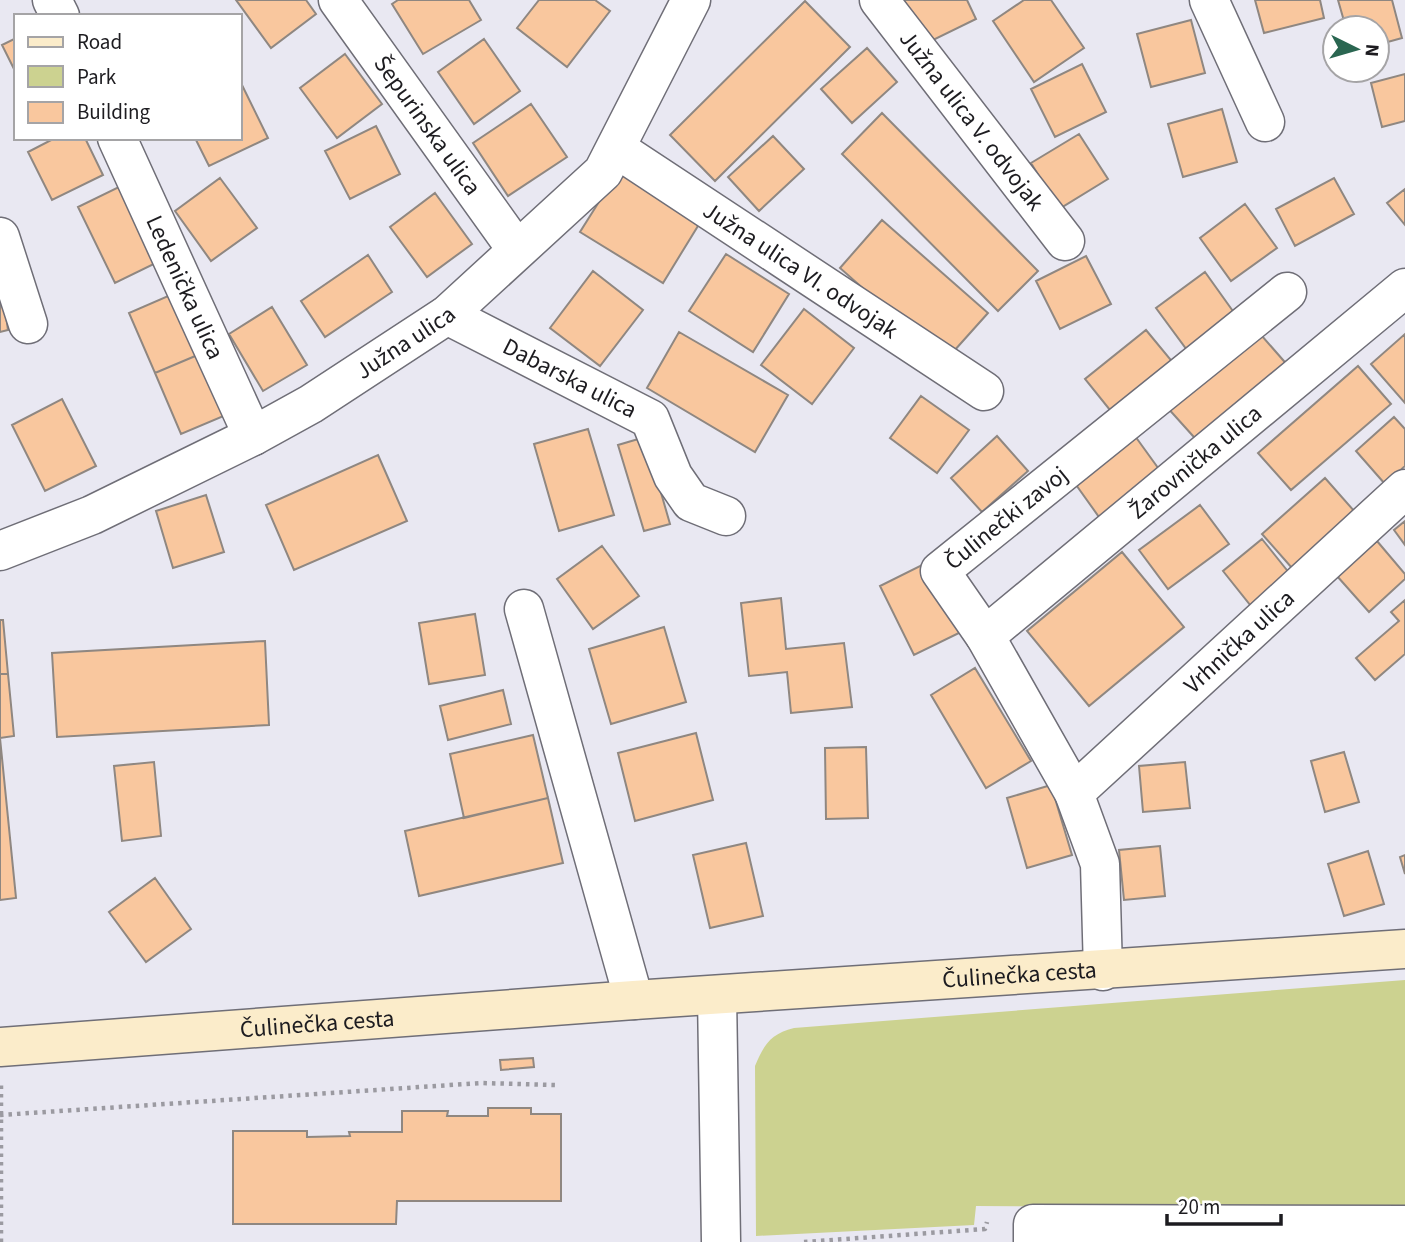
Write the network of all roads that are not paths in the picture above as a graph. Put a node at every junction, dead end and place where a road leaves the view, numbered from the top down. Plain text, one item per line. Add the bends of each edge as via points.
1 (338, 0) edge
2 (691, 0) edge
3 (879, 0) edge
4 (1209, 0) edge
5 (1265, 122) dead end
6 (118, 140) edge
7 (617, 149) junction
8 (0, 237) edge
9 (1065, 241) dead end
10 (517, 250) junction
11 (1405, 288) edge
12 (1287, 292) dead end
13 (447, 316) junction
14 (28, 324) dead end
15 (984, 391) dead end
16 (253, 436) junction
17 (1405, 489) edge
18 (726, 516) dead end
19 (0, 551) edge
20 (524, 609) dead end
21 (985, 636) junction
22 (1074, 793) junction
23 (1405, 949) edge
24 (1103, 971) junction
25 (716, 995) junction
26 (634, 1000) junction
27 (1, 1064) edge
28 (1405, 1225) edge
29 (1033, 1233) edge
30 (1346, 1234) edge
31 (721, 1242) edge

1 - 10 street, Šepurinska ulica
2 - 7 street, Južna ulica
3 - 9 street, Južna ulica V. odvojak
4 - 5 street
6 - 16 street, Ledenička ulica
7 - 10 street, Južna ulica via 603,172
7 - 15 street, Južna ulica VI. odvojak
8 - 14 street
10 - 13 street, Južna ulica
11 - 21 street, Žarovnička ulica
12 - 21 street, Čulinečki zavoj via 940,570
13 - 16 street, Južna ulica
13 - 18 street, Dabarska ulica via 650,419 673,476 691,502
16 - 19 street, Južna ulica via 92,515
17 - 22 street, Vrhnička ulica
20 - 26 street
21 - 22 street, Čulinečki zavoj
22 - 24 street, Čulinečki zavoj via 1100,864
23 - 24 main road, Čulinečka cesta
24 - 25 main road, Čulinečka cesta
25 - 26 main road, Čulinečka cesta
25 - 31 street
26 - 27 main road, Čulinečka cesta
28 - 30 street
29 - 30 street

